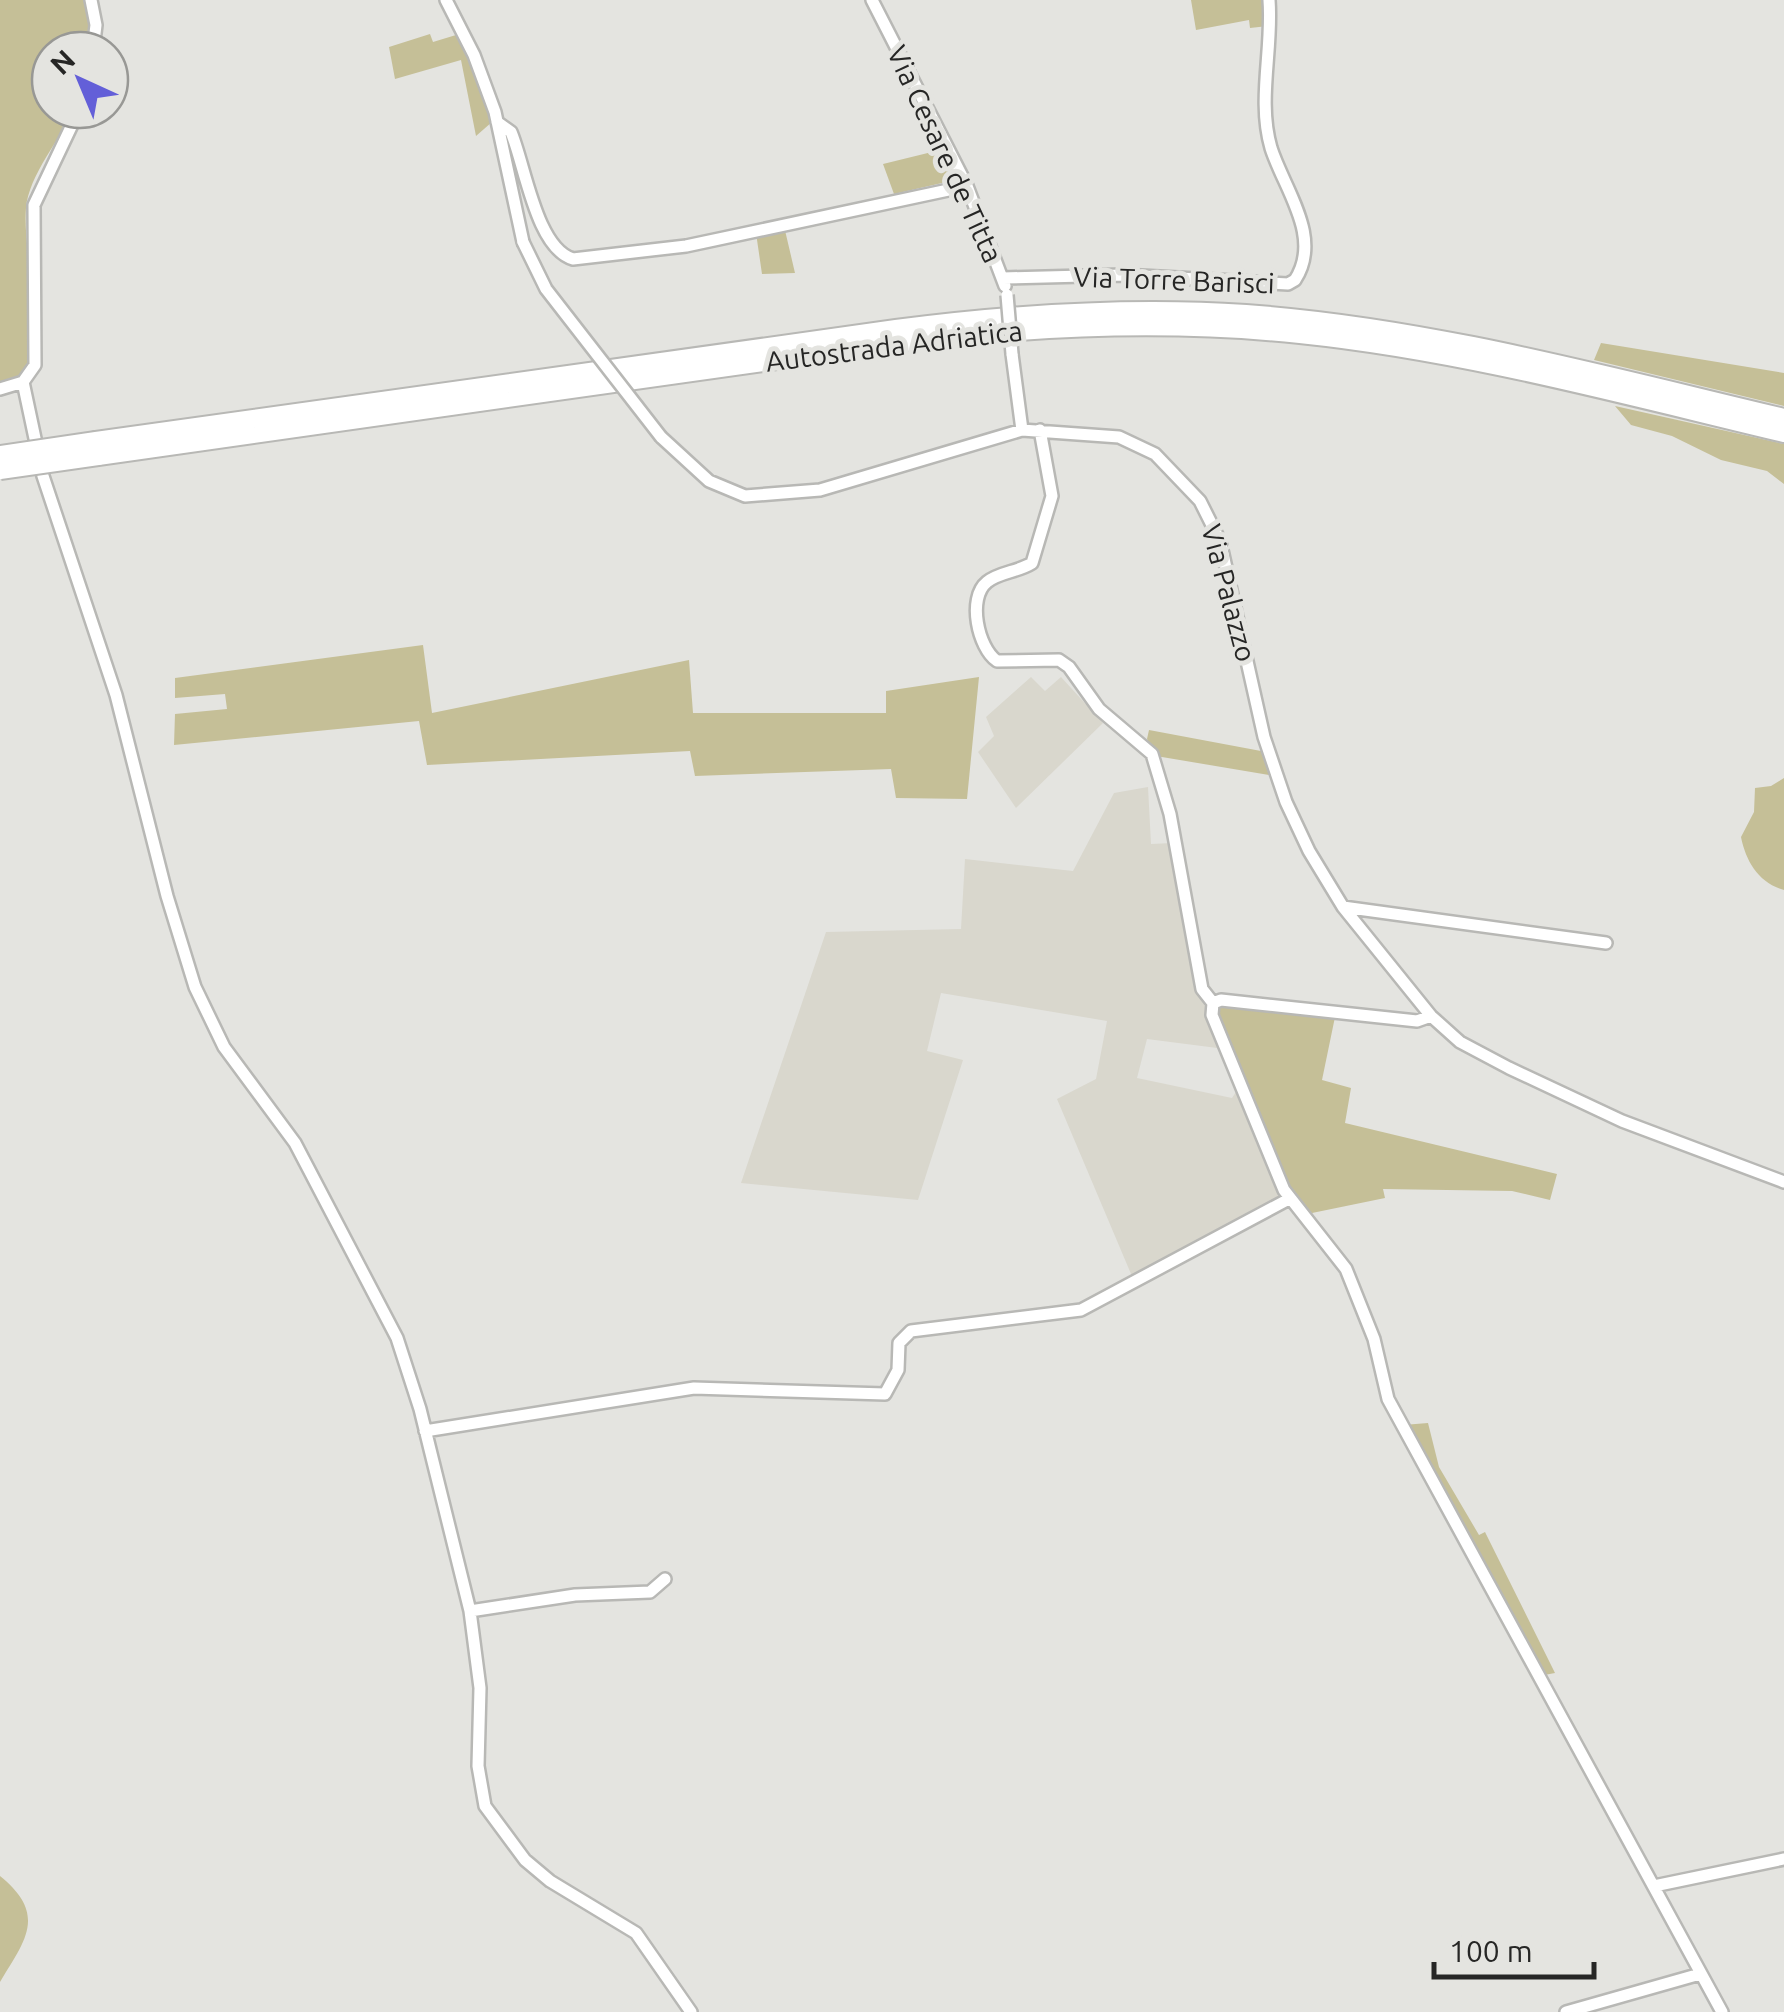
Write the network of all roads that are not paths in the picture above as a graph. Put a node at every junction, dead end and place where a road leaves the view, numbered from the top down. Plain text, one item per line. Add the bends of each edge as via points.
1 (91, 0) edge
2 (446, 0) edge
3 (872, 0) edge
4 (1269, 0) edge
5 (95, 30) edge
6 (497, 122) junction
7 (70, 130) edge
8 (967, 186) junction
9 (1003, 278) junction
10 (23, 382) junction
11 (0, 390) edge
12 (1784, 418) edge
13 (1022, 430) junction
14 (1040, 430) junction
15 (1784, 433) edge
16 (97, 449) junction
17 (0, 455) edge
18 (0, 470) edge
19 (1342, 907) junction
20 (1606, 943) dead end
21 (1213, 1003) junction
22 (1432, 1016) junction
23 (1784, 1182) edge
24 (1289, 1199) junction
25 (425, 1431) junction
26 (665, 1579) dead end
27 (470, 1611) junction
28 (1784, 1860) edge
29 (1654, 1886) junction
30 (1700, 1974) junction
31 (691, 2012) edge
32 (1566, 2012) edge
33 (1722, 2012) edge

1 - 5 street
2 - 6 street
3 - 8 street, Via Cesare de Titta
4 - 9 street, Via Torre Barisci via 1266,124 1305,238 1296,280
6 - 8 street via 511,132 546,235 572,259 686,246
6 - 13 street, Via Palazzo, bridge via 523,242 546,289 661,437 726,490 745,496 820,490
7 - 10 street via 34,205 38,348
8 - 9 street, Via Cesare de Titta
9 - 13 street, Via Cesare de Titta, bridge
10 - 11 street
10 - 25 street via 43,476 116,695 195,986 224,1047 296,1143 397,1338
12 - 16 highway, Autostrada Adriatica via 1396,332 1244,314 1126,311 896,328
13 - 14 street, Via Palazzo
14 - 19 street, Via Palazzo via 1139,445 1200,501 1229,570 1264,737 1286,802
14 - 21 street via 1052,496 1032,563 990,578 980,589 983,646 997,662 1059,660 1070,667 1099,708 1152,754 1170,814 1202,989
15 - 16 highway, Autostrada Adriatica via 1410,349 1275,331 1126,325 912,341
16 - 17 highway, Autostrada Adriatica, bridge
16 - 18 highway, Autostrada Adriatica, bridge
19 - 20 street
19 - 22 street, Via Palazzo
21 - 22 street via 1417,1021
21 - 24 street via 1212,1015
22 - 23 street, Via Palazzo via 1460,1042 1509,1068 1622,1121
24 - 25 street via 1081,1310 911,1331 900,1342 898,1370 885,1394 694,1388
24 - 29 street via 1346,1269 1374,1338 1388,1399
25 - 27 street
26 - 27 street via 650,1592
27 - 31 street via 485,1806 525,1860 636,1933
28 - 29 street
29 - 30 street
30 - 32 street
30 - 33 street

